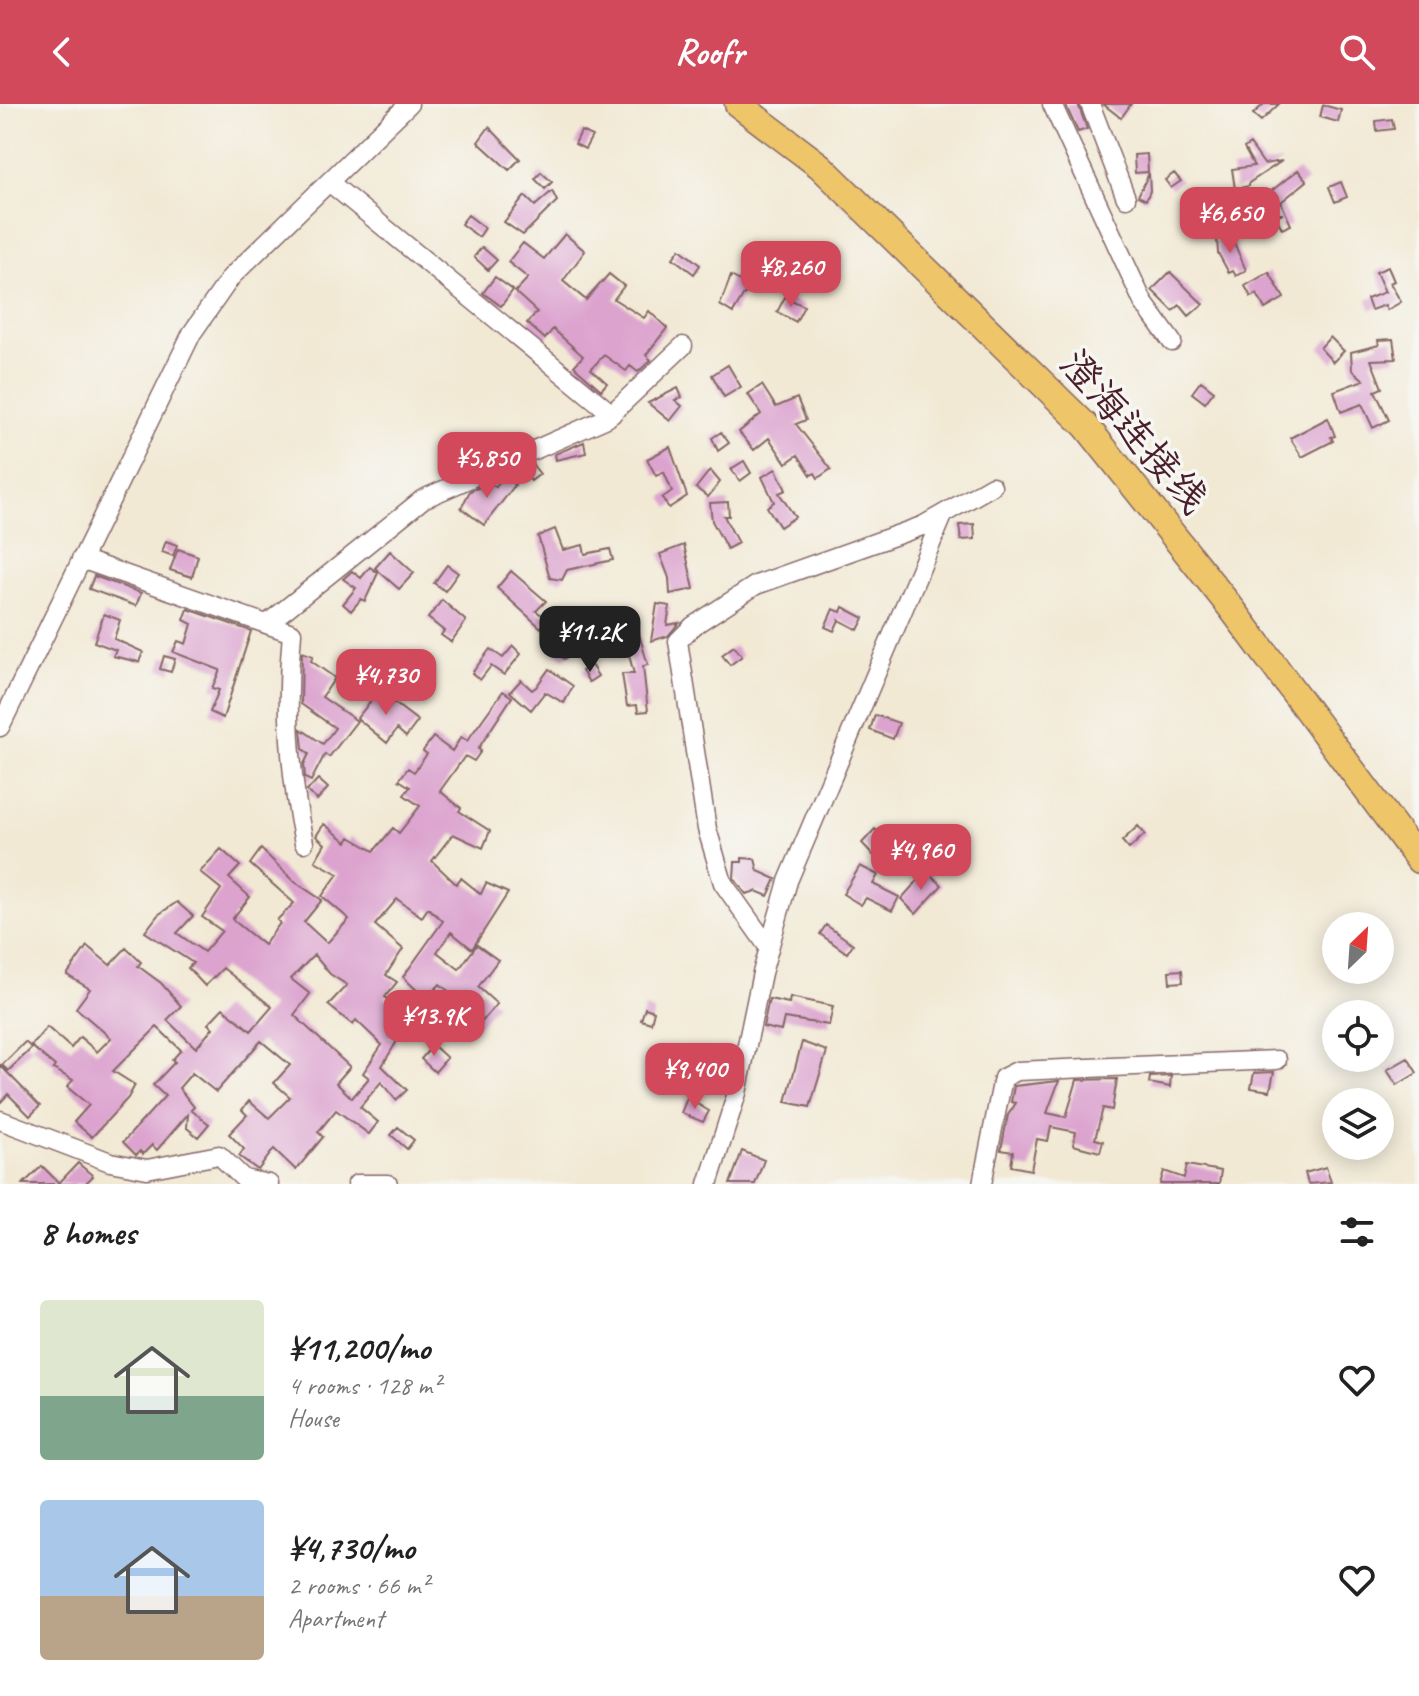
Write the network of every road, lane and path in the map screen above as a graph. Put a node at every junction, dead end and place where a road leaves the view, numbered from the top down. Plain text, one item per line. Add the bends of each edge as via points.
1 (409, 104) edge
2 (738, 104) edge
3 (760, 104) edge
4 (1052, 104) edge
5 (1090, 104) edge
6 (329, 182) junction
7 (1126, 198) dead end
8 (1172, 342) dead end
9 (683, 346) dead end
10 (612, 414) junction
11 (992, 486) dead end
12 (942, 518) junction
13 (81, 559) junction
14 (267, 624) junction
15 (0, 727) edge
16 (1419, 835) edge
17 (304, 843) dead end
18 (1419, 860) edge
19 (769, 948) junction
20 (1277, 1060) dead end
21 (0, 1120) edge
22 (269, 1184) edge
23 (357, 1184) edge
24 (388, 1184) edge
25 (708, 1184) edge
26 (982, 1184) edge

1 - 6 street
2 - 18 highway, 澄海连接线 via 820,166 1086,426 1232,609
3 - 16 highway, 澄海连接线 via 828,156 973,292 1096,419 1246,601
4 - 8 street via 1143,302
5 - 7 street
6 - 10 street
6 - 13 street via 212,300
9 - 10 street
10 - 14 street via 423,499
11 - 12 street
12 - 19 street via 788,881
12 - 19 street via 756,585 678,641 707,829 723,883
13 - 14 street
13 - 15 street
14 - 17 street via 292,633 286,694
19 - 25 street via 737,1093
20 - 26 street via 1017,1071 1003,1078
21 - 22 street via 110,1162 147,1169 219,1155 244,1179
23 - 24 street

